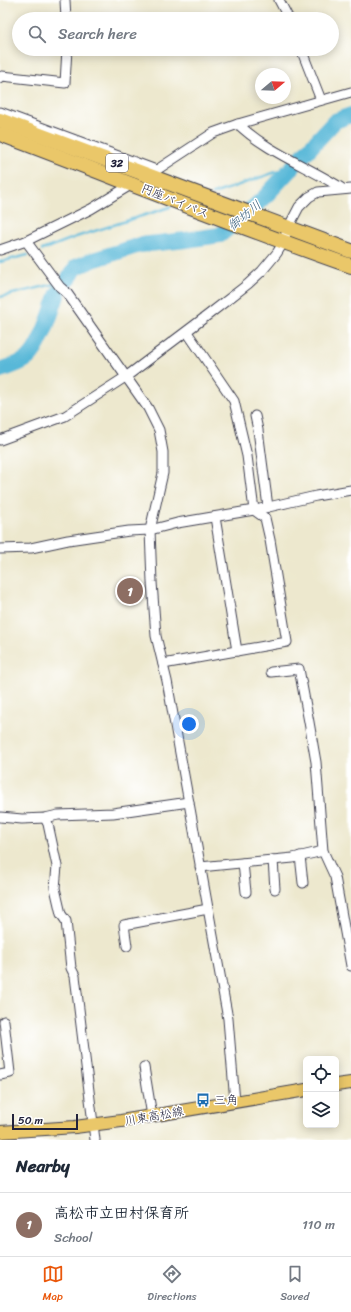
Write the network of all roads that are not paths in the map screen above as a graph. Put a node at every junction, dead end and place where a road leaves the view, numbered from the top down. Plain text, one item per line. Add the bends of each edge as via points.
1 (65, 0) edge
2 (279, 0) edge
3 (66, 12) edge
4 (285, 12) edge
5 (67, 56) edge
6 (304, 56) edge
7 (0, 78) edge
8 (351, 92) edge
9 (321, 100) junction
10 (0, 112) edge
11 (0, 120) edge
12 (238, 124) junction
13 (0, 134) edge
14 (153, 173) junction
15 (132, 184) junction
16 (349, 189) edge
17 (288, 228) junction
18 (26, 241) junction
19 (283, 243) junction
20 (0, 250) edge
21 (351, 251) edge
22 (351, 266) edge
23 (187, 332) junction
24 (127, 376) junction
25 (255, 416) dead end
26 (0, 440) edge
27 (351, 490) edge
28 (268, 507) junction
29 (254, 510) junction
30 (215, 517) junction
31 (150, 530) junction
32 (0, 549) edge
33 (237, 651) junction
34 (163, 664) junction
35 (271, 672) dead end
36 (189, 802) junction
37 (0, 817) edge
38 (45, 818) junction
39 (323, 851) junction
40 (300, 856) junction
41 (273, 860) junction
42 (243, 862) junction
43 (200, 867) junction
44 (303, 883) dead end
45 (275, 889) dead end
46 (246, 892) dead end
47 (208, 909) junction
48 (127, 946) dead end
49 (351, 966) edge
50 (4, 1021) dead end
51 (144, 1067) dead end
52 (0, 1075) edge
53 (351, 1083) edge
54 (339, 1085) edge
55 (303, 1091) edge
56 (235, 1102) junction
57 (152, 1116) junction
58 (93, 1125) junction
59 (0, 1132) edge
60 (95, 1140) edge

1 - 3 street
2 - 4 street
5 - 7 street via 65,83 2,76
6 - 9 street
8 - 9 street
9 - 12 street
10 - 14 street
11 - 14 highway, 円座バイパス / 32
12 - 14 street via 213,133
12 - 16 street via 298,164
13 - 15 highway, 円座バイパス / 32
14 - 15 street
14 - 17 highway, 円座バイパス / 32
15 - 18 street via 91,209
15 - 19 highway, 円座バイパス / 32
16 - 17 street via 318,192 308,197 298,208
17 - 19 street
17 - 21 highway, 円座バイパス / 32
18 - 20 street
18 - 24 street
19 - 22 highway, 円座バイパス / 32
19 - 23 street via 262,271 248,284
23 - 24 street
23 - 29 street via 234,401 247,456
24 - 26 street via 65,416
24 - 31 street via 159,430 163,452 163,473
25 - 28 street
27 - 28 street
28 - 29 street
29 - 30 street
29 - 33 street via 265,518 287,642
30 - 31 street
30 - 33 street
31 - 32 street via 129,531 31,548
31 - 34 street via 156,636
33 - 34 street
34 - 36 street
35 - 39 street via 298,669 316,762
36 - 38 street via 113,813 58,815
36 - 43 street
37 - 38 street
38 - 58 street via 57,866 55,888 61,914 66,921 71,968 75,976
39 - 40 street
39 - 49 street via 335,877
40 - 41 street
40 - 44 street
41 - 42 street
41 - 45 street
42 - 43 street
42 - 46 street
43 - 47 street
47 - 48 street via 124,925
47 - 56 street via 228,1019
50 - 52 street via 10,1074
51 - 57 street
53 - 54 main road
55 - 56 main road, 川東高松線
56 - 57 main road, 川東高松線
57 - 58 main road, 川東高松線
58 - 59 main road, 川東高松線
58 - 60 street

